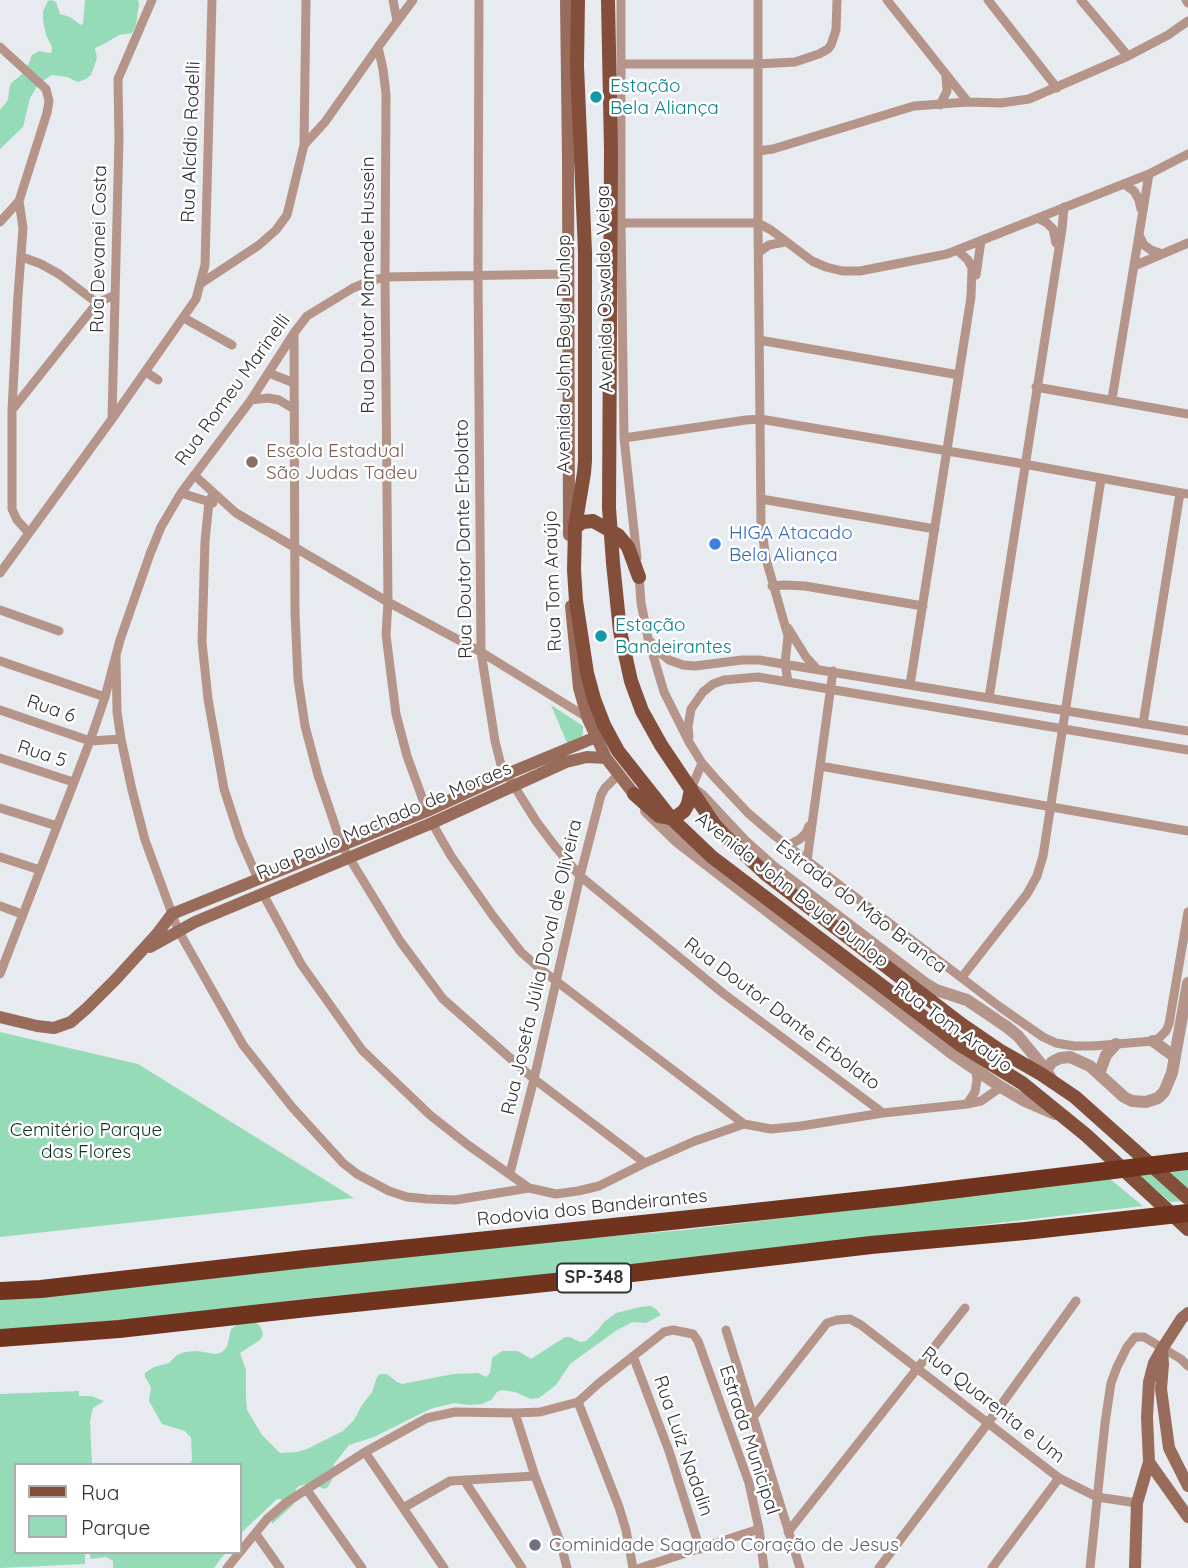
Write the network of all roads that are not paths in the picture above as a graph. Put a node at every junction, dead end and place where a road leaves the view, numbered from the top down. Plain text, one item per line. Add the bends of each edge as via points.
1 (152, 0) edge
2 (212, 0) edge
3 (306, 0) edge
4 (393, 0) edge
5 (413, 0) edge
6 (479, 0) edge
7 (566, 0) edge
8 (578, 0) edge
9 (608, 0) edge
10 (621, 0) edge
11 (758, 0) edge
12 (837, 0) edge
13 (887, 0) edge
14 (988, 0) edge
15 (1082, 0) edge
16 (397, 21) junction
17 (1188, 21) edge
18 (0, 47) edge
19 (378, 47) junction
20 (1128, 57) junction
21 (621, 64) junction
22 (758, 64) junction
23 (946, 74) junction
24 (1057, 88) junction
25 (968, 102) junction
26 (940, 105) junction
27 (304, 145) junction
28 (758, 151) junction
29 (1188, 154) edge
30 (1149, 174) junction
31 (1124, 184) junction
32 (19, 201) junction
33 (1063, 207) junction
34 (1142, 214) junction
35 (1038, 218) junction
36 (0, 222) edge
37 (621, 223) junction
38 (758, 223) junction
39 (1139, 235) junction
40 (981, 241) junction
41 (786, 242) junction
42 (1188, 243) edge
43 (957, 250) junction
44 (758, 252) junction
45 (1162, 254) junction
46 (22, 257) junction
47 (1056, 258) junction
48 (1134, 266) junction
49 (569, 274) junction
50 (478, 275) junction
51 (385, 277) junction
52 (200, 284) junction
53 (115, 295) junction
54 (971, 297) junction
55 (97, 303) junction
56 (184, 318) junction
57 (295, 333) junction
58 (759, 340) junction
59 (232, 345) dead end
60 (146, 372) junction
61 (269, 373) junction
62 (959, 375) junction
63 (158, 380) dead end
64 (294, 383) junction
65 (1036, 387) junction
66 (1112, 399) junction
67 (251, 400) junction
68 (294, 409) junction
69 (12, 410) junction
70 (1188, 414) edge
71 (112, 419) junction
72 (760, 419) junction
73 (624, 438) junction
74 (947, 452) junction
75 (1024, 464) junction
76 (194, 475) junction
77 (1101, 479) junction
78 (181, 493) junction
79 (1184, 494) edge
80 (211, 498) junction
81 (761, 499) junction
82 (575, 527) junction
83 (610, 529) junction
84 (935, 529) junction
85 (29, 533) junction
86 (295, 546) junction
87 (571, 549) junction
88 (0, 573) edge
89 (639, 577) junction
90 (772, 586) junction
91 (388, 602) junction
92 (923, 606) junction
93 (0, 610) edge
94 (575, 616) junction
95 (785, 624) junction
96 (59, 631) dead end
97 (648, 638) junction
98 (481, 652) junction
99 (116, 656) junction
100 (0, 661) edge
101 (785, 663) junction
102 (817, 669) junction
103 (833, 671) junction
104 (788, 682) junction
105 (910, 685) junction
106 (831, 690) junction
107 (106, 697) junction
108 (989, 698) junction
109 (0, 710) edge
110 (1065, 710) junction
111 (117, 712) junction
112 (588, 719) junction
113 (1143, 724) junction
114 (1062, 729) junction
115 (1188, 731) edge
116 (596, 737) junction
117 (121, 739) junction
118 (90, 741) junction
119 (690, 742) junction
120 (1188, 750) edge
121 (0, 758) edge
122 (606, 758) junction
123 (702, 763) junction
124 (820, 766) junction
125 (507, 774) junction
126 (618, 775) junction
127 (73, 782) junction
128 (515, 786) junction
129 (691, 789) junction
130 (634, 794) junction
131 (1051, 807) junction
132 (0, 808) edge
133 (430, 817) junction
134 (671, 818) junction
135 (811, 821) junction
136 (57, 826) junction
137 (1188, 831) edge
138 (342, 846) junction
139 (787, 846) junction
140 (0, 857) edge
141 (348, 859) junction
142 (807, 861) junction
143 (40, 870) junction
144 (579, 876) junction
145 (258, 879) junction
146 (263, 894) junction
147 (0, 906) edge
148 (1188, 912) edge
149 (22, 914) junction
150 (172, 914) junction
151 (178, 930) junction
152 (137, 954) junction
153 (3, 957) edge
154 (0, 974) edge
155 (962, 977) junction
156 (556, 981) junction
157 (1188, 983) edge
158 (1000, 1007) junction
159 (0, 1017) edge
160 (1018, 1036) junction
161 (1153, 1041) junction
162 (1116, 1044) junction
163 (1175, 1057) junction
164 (976, 1070) junction
165 (1100, 1074) junction
166 (1050, 1076) junction
167 (534, 1079) junction
168 (1001, 1087) junction
169 (967, 1104) junction
170 (883, 1113) junction
171 (1065, 1118) junction
172 (744, 1124) junction
173 (1188, 1161) edge
174 (645, 1163) junction
175 (510, 1173) junction
176 (529, 1188) junction
177 (1188, 1198) edge
178 (1188, 1213) edge
179 (1188, 1228) edge
180 (0, 1292) edge
181 (1076, 1301) dead end
182 (965, 1308) dead end
183 (1188, 1312) edge
184 (726, 1331) dead end
185 (0, 1338) edge
186 (1162, 1349) junction
187 (633, 1356) junction
188 (1188, 1366) edge
189 (917, 1368) junction
190 (578, 1402) junction
191 (516, 1413) junction
192 (754, 1416) junction
193 (988, 1423) junction
194 (1169, 1448) junction
195 (365, 1452) junction
196 (1149, 1462) junction
197 (535, 1476) junction
198 (1059, 1478) junction
199 (464, 1480) junction
200 (1188, 1486) edge
201 (307, 1490) junction
202 (1097, 1497) junction
203 (1137, 1503) junction
204 (404, 1508) junction
205 (1187, 1515) edge
206 (759, 1529) junction
207 (788, 1532) junction
208 (256, 1534) junction
209 (700, 1549) junction
210 (242, 1551) edge
211 (240, 1554) edge
212 (228, 1568) edge
213 (280, 1568) edge
214 (362, 1568) edge
215 (444, 1568) edge
216 (522, 1568) edge
217 (567, 1568) edge
218 (633, 1568) edge
219 (640, 1568) edge
220 (764, 1568) edge
221 (800, 1568) edge
222 (879, 1568) edge
223 (992, 1568) edge
224 (1090, 1568) edge
225 (1135, 1568) edge

1 - 53 street, Rua Devanei Costa via 118,79
2 - 52 street, Rua Alcídio Rodelli via 205,265
3 - 27 street
4 - 16 street
5 - 16 street
6 - 50 street, Rua Doutor Dante Erbolato
7 - 49 main road, Rua Tom Araújo
8 - 82 main road, Avenida John Boyd Dunlop via 585,364 584,474
9 - 83 main road, Avenida John Boyd Dunlop
10 - 21 street, Avenida Oswaldo Veiga
11 - 22 street
12 - 22 street via 836,30 828,49 795,62
13 - 23 street
14 - 24 street
15 - 20 street
16 - 19 street
17 - 20 street
18 - 32 street via 47,92 50,101
19 - 27 street
19 - 51 street, Rua Doutor Mamede Hussein via 386,94
20 - 24 street
21 - 22 street
21 - 37 street, Avenida Oswaldo Veiga
22 - 28 street
23 - 25 street
23 - 26 street via 947,91
24 - 25 street via 1029,99
25 - 26 street
26 - 28 street via 914,106
27 - 52 street via 286,215 276,230
28 - 38 street
29 - 30 street
30 - 31 street
30 - 34 street
31 - 33 street
31 - 34 street via 1134,191
32 - 36 street
32 - 46 street
33 - 35 street
33 - 47 street
34 - 39 street
35 - 40 street
35 - 47 street via 1053,229
37 - 38 street
37 - 73 street, Avenida Oswaldo Veiga
38 - 41 street
38 - 44 street
39 - 45 street via 1144,245
39 - 48 street
40 - 43 street
40 - 54 street
41 - 43 street via 812,261 842,271
41 - 44 street
42 - 45 street
43 - 54 street via 972,268
44 - 58 street
45 - 48 street
46 - 55 street via 59,274
46 - 69 street
47 - 65 street
48 - 66 street
49 - 50 street, Rua Romeu Marinelli
49 - 87 main road, Rua Tom Araújo
50 - 51 street, Rua Romeu Marinelli
50 - 98 street, Rua Doutor Dante Erbolato
51 - 57 street, Rua Romeu Marinelli via 326,303 307,316
51 - 91 street, Rua Doutor Mamede Hussein
52 - 56 street, Rua Alcídio Rodelli
53 - 55 street
53 - 71 street, Rua Devanei Costa
54 - 62 street
55 - 69 street
56 - 59 street
56 - 60 street, Rua Alcídio Rodelli
57 - 61 street, Rua Romeu Marinelli
57 - 64 street
58 - 62 street
58 - 72 street
60 - 63 street
60 - 71 street, Rua Alcídio Rodelli
61 - 64 street
61 - 67 street, Rua Romeu Marinelli
62 - 74 street
64 - 68 street
65 - 66 street
65 - 75 street
66 - 70 street
67 - 68 street via 279,400
67 - 76 street, Rua Romeu Marinelli
68 - 86 street
69 - 85 street via 12,509
71 - 85 street, Rua Alcídio Rodelli
72 - 73 street
72 - 74 street
72 - 81 street
73 - 89 street, Avenida Oswaldo Veiga
74 - 75 street
74 - 84 street
75 - 77 street
75 - 108 street
76 - 78 street, Rua Romeu Marinelli
76 - 80 street
77 - 79 street
77 - 110 street
78 - 80 street
78 - 99 street, Rua Romeu Marinelli via 150,554
79 - 113 street
80 - 86 street
80 - 145 street via 202,642 208,699 224,789
81 - 84 street
81 - 90 street
82 - 83 main road via 593,521
82 - 87 main road, Avenida John Boyd Dunlop
83 - 89 main road via 628,547
83 - 129 main road, Avenida John Boyd Dunlop via 620,631 631,681 642,711
84 - 92 street
85 - 88 street, Rua Alcídio Rodelli
86 - 91 street
86 - 138 street via 298,679 318,775
87 - 94 main road, Avenida John Boyd Dunlop
89 - 97 street, Avenida Oswaldo Veiga
90 - 92 street via 804,586
90 - 95 street
91 - 98 street
91 - 133 street, Rua Doutor Mamede Hussein via 386,635 396,714
92 - 105 street
93 - 96 street
94 - 112 main road, Rua Tom Araújo via 579,688
94 - 134 main road, Avenida John Boyd Dunlop via 604,725 618,751
95 - 101 street
95 - 102 street
97 - 101 street via 669,660 682,665 742,660
97 - 119 street, Avenida Oswaldo Veiga via 664,692
98 - 112 street
98 - 125 street, Rua Doutor Dante Erbolato via 495,741
99 - 107 street, Rua Romeu Marinelli
99 - 111 street, Rua Romeu Marinelli
100 - 107 street
101 - 102 street
101 - 104 street
102 - 103 street
103 - 105 street
103 - 106 street
104 - 106 street
104 - 119 street via 758,677 713,684 691,709
105 - 108 street
106 - 114 street
106 - 124 street
107 - 111 street, Rua Romeu Marinelli
107 - 118 street, Rua Romeu Marinelli
108 - 110 street
109 - 118 street, Rua 6
110 - 113 street
110 - 114 street
111 - 117 street, Rua Romeu Marinelli
112 - 116 main road, Rua Tom Araújo
113 - 115 street
114 - 120 street
114 - 131 street
116 - 122 main road
116 - 125 main road, Rua Paulo Machado de Moraes
117 - 118 street
117 - 150 street, Rua Romeu Marinelli via 145,840
118 - 127 street, Rua Romeu Marinelli
119 - 123 street, Avenida Oswaldo Veiga
121 - 127 street, Rua 5
122 - 126 main road
122 - 128 main road, Rua Paulo Machado de Moraes via 566,762
123 - 129 street
123 - 139 street, Avenida Oswaldo Veiga via 748,813
124 - 131 street
124 - 135 street
125 - 128 street, Rua Doutor Dante Erbolato
125 - 133 main road, Rua Paulo Machado de Moraes
126 - 130 main road
126 - 144 street, Rua Josefa Júlia Doval de Oliveira via 601,795
127 - 136 street, Rua Romeu Marinelli
128 - 133 main road, Rua Paulo Machado de Moraes
128 - 144 street, Rua Doutor Dante Erbolato
129 - 134 main road via 686,808
129 - 160 street, Estrada do Mão Branca via 773,867 915,976 930,987 967,1000
129 - 166 main road, Avenida John Boyd Dunlop via 714,824 767,875 961,1024
130 - 134 main road via 659,816
130 - 164 street, Rua Tom Araújo via 677,841
131 - 137 street
131 - 155 street via 1037,876
132 - 136 street
133 - 138 main road, Rua Paulo Machado de Moraes
133 - 141 main road, Rua Paulo Machado de Moraes
133 - 156 street, Rua Doutor Mamede Hussein via 493,916 521,952
134 - 171 main road, Avenida John Boyd Dunlop via 760,894
135 - 139 street via 802,837
135 - 142 street
136 - 143 street, Rua Romeu Marinelli
138 - 141 street
138 - 145 main road, Rua Paulo Machado de Moraes
139 - 142 street, Avenida Oswaldo Veiga
140 - 143 street
141 - 146 main road, Rua Paulo Machado de Moraes
141 - 167 street via 443,999
142 - 155 street, Avenida Oswaldo Veiga
143 - 149 street, Rua Romeu Marinelli
144 - 156 street, Rua Josefa Júlia Doval de Oliveira
144 - 170 street, Rua Doutor Dante Erbolato via 724,994
145 - 150 main road, Rua Paulo Machado de Moraes
146 - 151 main road, Rua Paulo Machado de Moraes
146 - 175 street via 301,964 362,1050 430,1115
147 - 149 street
148 - 161 street via 1168,1024
149 - 153 street, Rua Romeu Marinelli
150 - 151 street, Rua Romeu Marinelli
150 - 152 main road
151 - 152 main road, Rua Paulo Machado de Moraes
151 - 176 street, Rua Romeu Marinelli via 243,1045 318,1138 357,1174 389,1191 427,1199 456,1200
152 - 159 main road via 71,1022 54,1028
153 - 154 street, Rua Romeu Marinelli
155 - 158 street, Avenida Oswaldo Veiga
156 - 167 street, Rua Josefa Júlia Doval de Oliveira
156 - 172 street, Rua Doutor Mamede Hussein
157 - 163 street
158 - 160 street
158 - 162 street, Avenida Oswaldo Veiga via 1056,1043
160 - 166 street, Estrada do Mão Branca
161 - 162 street
161 - 163 street
162 - 165 street via 1106,1055
163 - 165 street via 1164,1092 1151,1101 1124,1097
164 - 168 street, Rua Tom Araújo
164 - 169 street via 975,1092
165 - 166 street via 1070,1057 1052,1062
166 - 177 main road, Avenida John Boyd Dunlop
167 - 174 street
167 - 175 street, Rua Josefa Júlia Doval de Oliveira
168 - 169 street via 981,1101
168 - 171 street, Rua Tom Araújo
169 - 170 street
170 - 172 street via 771,1129
171 - 179 main road, Avenida John Boyd Dunlop
172 - 174 street
173 - 180 highway, Rodovia dos Bandeirantes
174 - 176 street via 578,1191 556,1194
175 - 176 street
178 - 185 highway, SP-348 via 133,1328
181 - 193 street
182 - 189 street
183 - 186 main road
184 - 192 street
186 - 188 street
186 - 194 main road via 1161,1397
186 - 196 main road via 1149,1382
186 - 202 street via 1144,1337 1135,1337 1117,1367
187 - 190 street
187 - 206 street, Estrada Municipal via 664,1332 693,1334 749,1483
187 - 209 street, Rua Luíz Nadalin
189 - 192 street, Rua Quarenta e Um via 861,1325 850,1319 837,1320 827,1323
189 - 193 street, Rua Quarenta e Um
189 - 207 street
190 - 191 street
190 - 218 street via 619,1507
191 - 195 street via 440,1414
191 - 197 street
192 - 207 street
193 - 198 street, Rua Quarenta e Um
193 - 222 street
194 - 196 main road
194 - 200 main road
195 - 201 street
195 - 204 street
196 - 203 main road
196 - 205 main road
197 - 199 street
197 - 217 street
198 - 202 street, Rua Quarenta e Um
198 - 223 street
199 - 204 street via 450,1482
199 - 216 street
201 - 208 street via 267,1519
201 - 214 street
202 - 203 street, Rua Quarenta e Um
202 - 224 street
203 - 225 main road
204 - 215 street
206 - 209 street
206 - 220 street, Estrada Municipal
207 - 221 street
208 - 210 street
208 - 213 street
209 - 219 street
211 - 212 street

